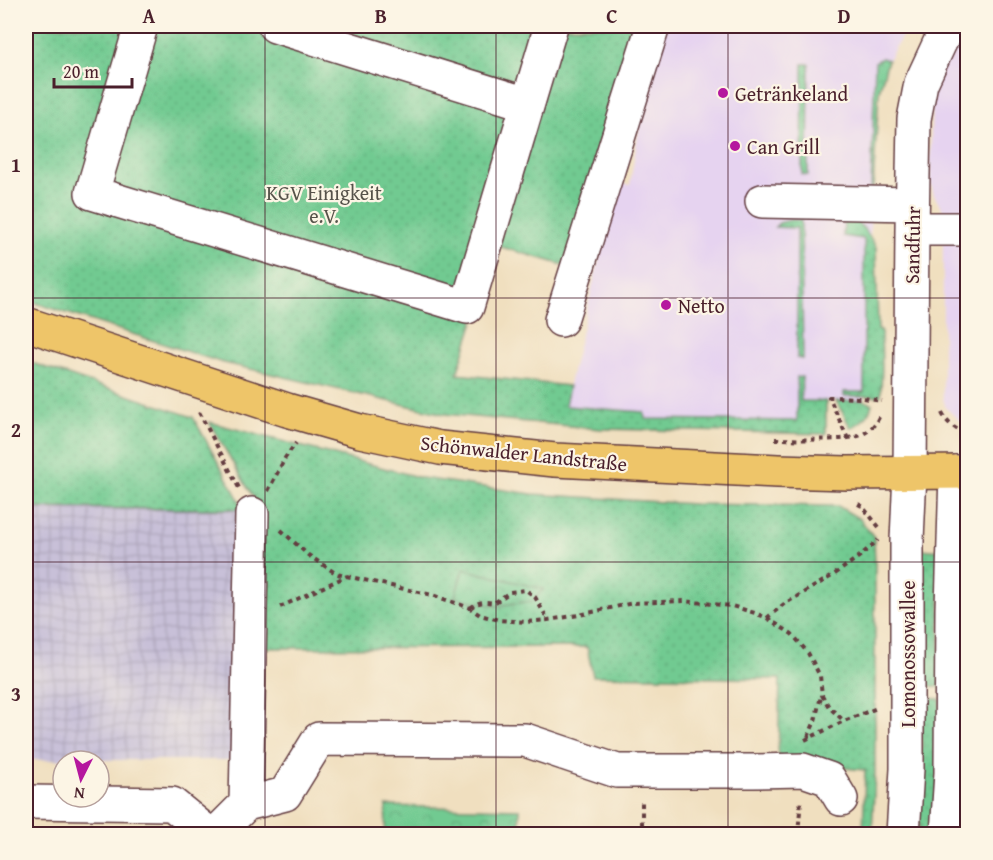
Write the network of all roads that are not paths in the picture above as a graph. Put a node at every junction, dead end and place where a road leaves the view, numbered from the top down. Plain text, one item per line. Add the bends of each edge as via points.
1 (141, 26) edge
2 (275, 26) edge
3 (551, 26) edge
4 (653, 26) edge
5 (952, 26) edge
6 (527, 104) junction
7 (762, 201) dead end
8 (912, 216) junction
9 (968, 229) edge
10 (561, 320) dead end
11 (26, 324) edge
12 (962, 472) edge
13 (910, 473) junction
14 (266, 512) road end
15 (841, 799) dead end
16 (26, 802) edge
17 (246, 804) junction
18 (209, 834) edge
19 (216, 834) edge
20 (903, 834) edge
21 (947, 834) edge

1 - 6 street via 92,193 467,308
2 - 6 street
3 - 6 street
4 - 10 street
5 - 8 street, Sandfuhr via 921,82 914,119
7 - 8 street
8 - 9 street
8 - 13 street, Sandfuhr
11 - 13 main road, Schönwalder Landstraße via 287,410 440,448 555,460
12 - 13 main road, Schönwalder Landstraße
12 - 21 street via 952,609
13 - 20 street, Lomonossowallee
14 - 17 street via 250,618
15 - 17 street via 829,779 803,770 617,771 525,740 319,739 285,794
16 - 18 street via 172,804
17 - 19 street

